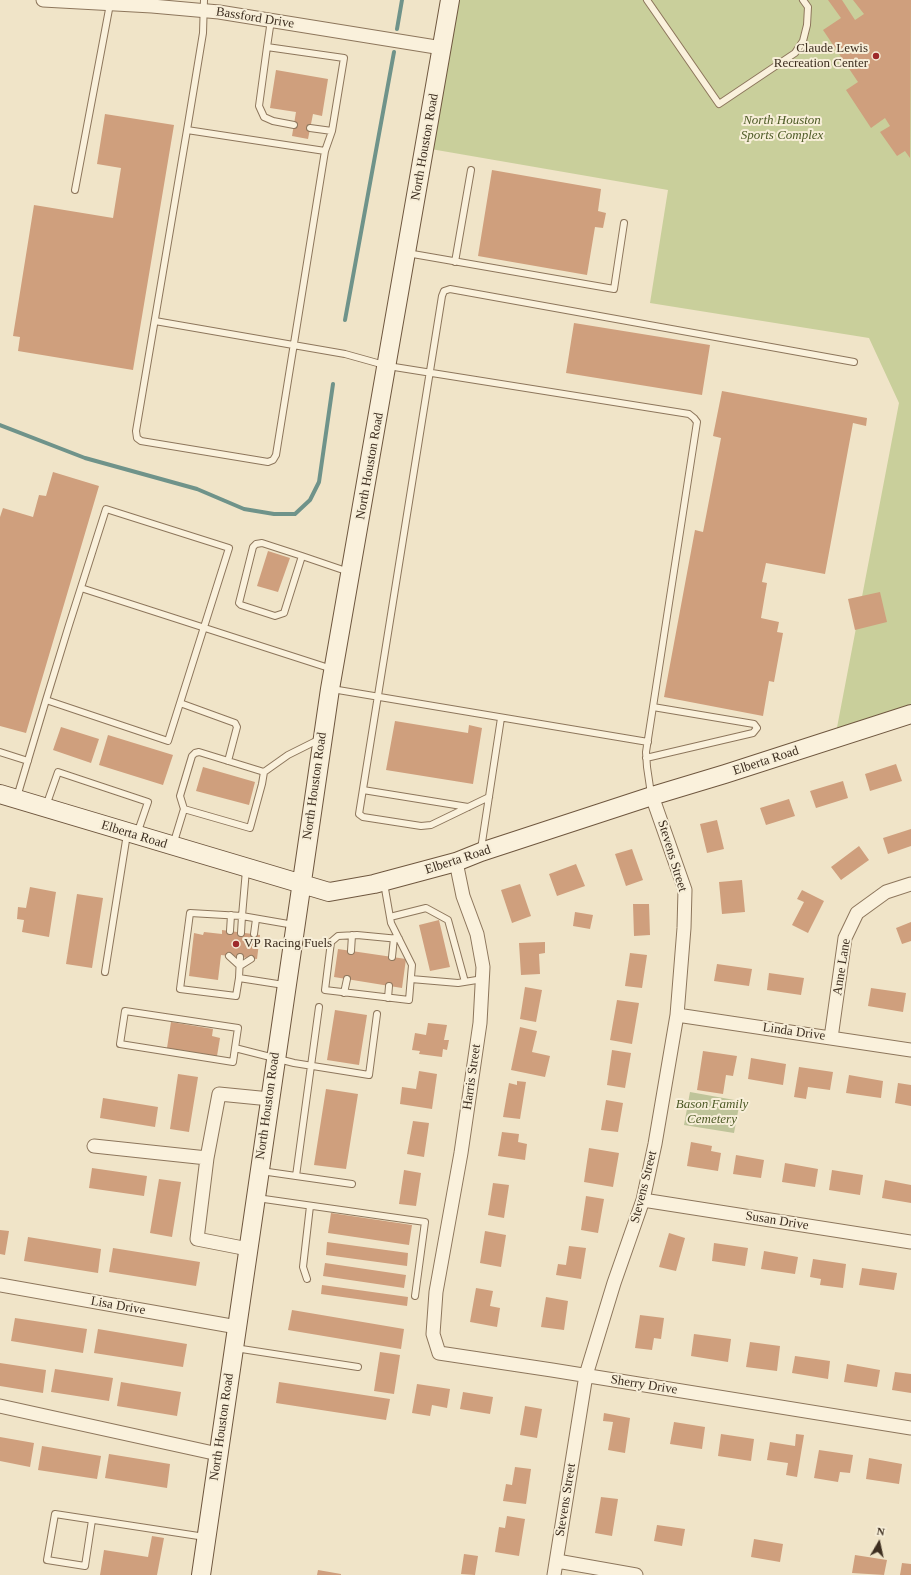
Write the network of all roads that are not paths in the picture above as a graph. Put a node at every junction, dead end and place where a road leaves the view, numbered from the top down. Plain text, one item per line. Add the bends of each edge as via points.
1 (43, 0) edge
2 (450, 0) edge
3 (646, 0) edge
4 (803, 0) edge
5 (110, 4) junction
6 (203, 5) edge
7 (271, 20) junction
8 (267, 46) junction
9 (442, 48) junction
10 (294, 125) dead end
11 (310, 128) dead end
12 (188, 130) junction
13 (332, 131) junction
14 (325, 151) junction
15 (471, 170) dead end
16 (75, 190) dead end
17 (624, 223) dead end
18 (407, 254) junction
19 (456, 262) junction
20 (155, 321) junction
21 (294, 346) junction
22 (854, 362) dead end
23 (388, 366) junction
24 (430, 372) junction
25 (302, 556) junction
26 (351, 572) junction
27 (81, 588) junction
28 (204, 627) junction
29 (333, 670) junction
30 (330, 689) junction
31 (378, 697) junction
32 (46, 700) junction
33 (180, 703) junction
34 (653, 707) junction
35 (911, 714) edge
36 (501, 718) junction
37 (323, 738) junction
38 (648, 742) junction
39 (0, 752) edge
40 (646, 758) junction
41 (28, 761) junction
42 (228, 761) junction
43 (264, 772) junction
44 (363, 790) junction
45 (8, 796) edge
46 (652, 796) junction
47 (489, 798) junction
48 (468, 807) junction
49 (45, 808) junction
50 (184, 809) junction
51 (132, 834) junction
52 (172, 846) junction
53 (481, 852) junction
54 (456, 862) junction
55 (246, 868) junction
56 (384, 882) junction
57 (911, 884) edge
58 (301, 885) junction
59 (231, 915) junction
60 (242, 916) junction
61 (390, 917) junction
62 (256, 918) junction
63 (295, 925) junction
64 (230, 931) dead end
65 (241, 933) dead end
66 (254, 934) dead end
67 (352, 935) junction
68 (396, 938) junction
69 (351, 951) dead end
70 (229, 956) dead end
71 (392, 957) dead end
72 (240, 958) dead end
73 (251, 959) dead end
74 (240, 966) junction
75 (105, 972) dead end
76 (239, 978) junction
77 (347, 979) dead end
78 (411, 979) junction
79 (483, 979) junction
80 (465, 982) junction
81 (286, 985) junction
82 (389, 986) dead end
83 (344, 993) junction
84 (388, 998) junction
85 (319, 1007) dead end
86 (377, 1014) dead end
87 (677, 1015) junction
88 (831, 1038) junction
89 (235, 1048) junction
90 (911, 1050) edge
91 (275, 1058) junction
92 (311, 1066) junction
93 (270, 1099) junction
94 (94, 1146) dead end
95 (207, 1158) junction
96 (259, 1171) junction
97 (296, 1176) junction
98 (352, 1184) dead end
99 (255, 1198) junction
100 (643, 1200) junction
101 (310, 1206) junction
102 (911, 1242) edge
103 (248, 1249) junction
104 (307, 1279) dead end
105 (0, 1285) edge
106 (436, 1292) joint
107 (415, 1296) dead end
108 (237, 1327) junction
109 (234, 1347) junction
110 (358, 1368) dead end
111 (586, 1376) junction
112 (0, 1406) edge
113 (911, 1428) edge
114 (218, 1454) junction
115 (92, 1520) junction
116 (206, 1538) junction
117 (557, 1561) junction
118 (201, 1575) edge
119 (554, 1575) edge
120 (636, 1575) edge

1 - 5 street, Bassford Drive
2 - 9 street, North Houston Road
3 - 4 lane via 719,104 795,53 803,41 807,25 808,7
5 - 6 street, Bassford Drive
5 - 16 lane
6 - 7 street, Bassford Drive
6 - 12 lane via 203,33
7 - 8 lane
7 - 9 street, Bassford Drive
8 - 10 lane via 259,106 264,117
8 - 13 lane via 344,58
9 - 18 street, North Houston Road
11 - 13 lane
12 - 14 lane
12 - 20 lane
13 - 14 lane
14 - 21 lane
15 - 19 lane
17 - 19 lane via 614,288
18 - 19 lane
18 - 23 street, North Houston Road
20 - 21 lane
20 - 21 lane via 136,431 137,438 141,441 268,462 272,460 276,455
21 - 23 lane via 344,354
22 - 24 lane via 450,288 444,291 442,296
23 - 24 lane
23 - 26 street, North Houston Road
24 - 31 lane
24 - 34 lane via 689,414 697,422
25 - 25 lane via 262,543 256,544 239,603 280,616 284,613
25 - 26 lane
26 - 29 street, North Houston Road
27 - 28 lane
27 - 28 lane via 106,510 229,548
27 - 32 lane
28 - 29 lane
28 - 33 lane
29 - 30 street, North Houston Road
30 - 31 lane
30 - 37 street, North Houston Road
31 - 36 lane
31 - 44 lane
32 - 33 lane via 168,741
32 - 41 lane
33 - 42 lane via 235,723 237,727
34 - 38 lane
34 - 40 lane via 754,724 757,728 753,733
35 - 46 street, Elberta Road
36 - 38 lane
36 - 47 lane
37 - 43 lane via 288,755
37 - 58 street, North Houston Road
38 - 40 lane
39 - 41 lane
40 - 46 lane
41 - 45 lane
42 - 43 lane
42 - 50 lane via 200,752 192,756 180,796
43 - 50 lane via 250,828
44 - 48 lane
44 - 48 lane via 359,814 363,817 421,826 430,825
45 - 49 street, Elberta Road
46 - 53 street, Elberta Road
46 - 87 street, Stevens Street via 685,890
47 - 48 lane
47 - 53 lane
49 - 51 street, Elberta Road
49 - 51 lane via 58,772 148,802
50 - 52 lane
51 - 52 street, Elberta Road
51 - 75 lane
52 - 55 street, Elberta Road
53 - 54 street, Elberta Road
54 - 56 street, Elberta Road
54 - 79 street, Harris Street via 463,896 477,934
55 - 58 street, Elberta Road
55 - 60 lane
56 - 58 street, Elberta Road via 329,892
56 - 61 lane
57 - 88 street, Anne Lane via 886,892 858,913 845,938
58 - 63 street, North Houston Road
59 - 60 lane
59 - 64 lane
59 - 76 lane via 190,913 180,989 236,996
60 - 62 lane
60 - 65 lane
61 - 68 lane
61 - 80 lane via 426,908 448,920
62 - 63 lane
62 - 66 lane
63 - 81 street, North Houston Road
67 - 68 lane
67 - 69 lane
67 - 83 lane via 338,936 331,942 325,990
68 - 71 lane
68 - 78 lane via 412,965
70 - 74 lane
72 - 74 lane
73 - 74 lane
74 - 76 lane
76 - 81 lane
77 - 83 lane
78 - 80 lane
78 - 84 lane via 409,1000
79 - 80 lane
79 - 106 street, Harris Street via 480,1023 461,1153
81 - 91 street, North Houston Road
82 - 84 lane
83 - 84 lane
85 - 92 lane
86 - 92 lane via 369,1076
87 - 88 street, Linda Drive
87 - 100 street, Stevens Street
88 - 90 street, Linda Drive
89 - 89 lane via 238,1028 125,1011 120,1044 233,1062
89 - 91 lane
91 - 92 lane
91 - 93 street, North Houston Road
92 - 97 lane
93 - 95 street via 219,1094
93 - 96 street, North Houston Road
94 - 95 street
95 - 103 street via 197,1239
96 - 97 lane
96 - 99 street, North Houston Road
97 - 98 lane
99 - 101 lane
99 - 103 street, North Houston Road
100 - 102 street, Susan Drive
100 - 111 street, Stevens Street via 614,1283
101 - 104 lane via 303,1267
101 - 107 lane via 425,1222
103 - 108 street, North Houston Road
105 - 108 street, Lisa Drive
106 - 111 street, Sherry Drive via 433,1334 439,1353
108 - 109 street, North Houston Road
109 - 110 lane
109 - 114 street, North Houston Road
111 - 113 street, Sherry Drive
111 - 117 street, Stevens Street
112 - 114 street
114 - 116 street, North Houston Road
115 - 115 lane via 55,1514 47,1560 85,1566
115 - 116 lane
116 - 118 street, North Houston Road
117 - 119 street, Stevens Street
117 - 120 street

